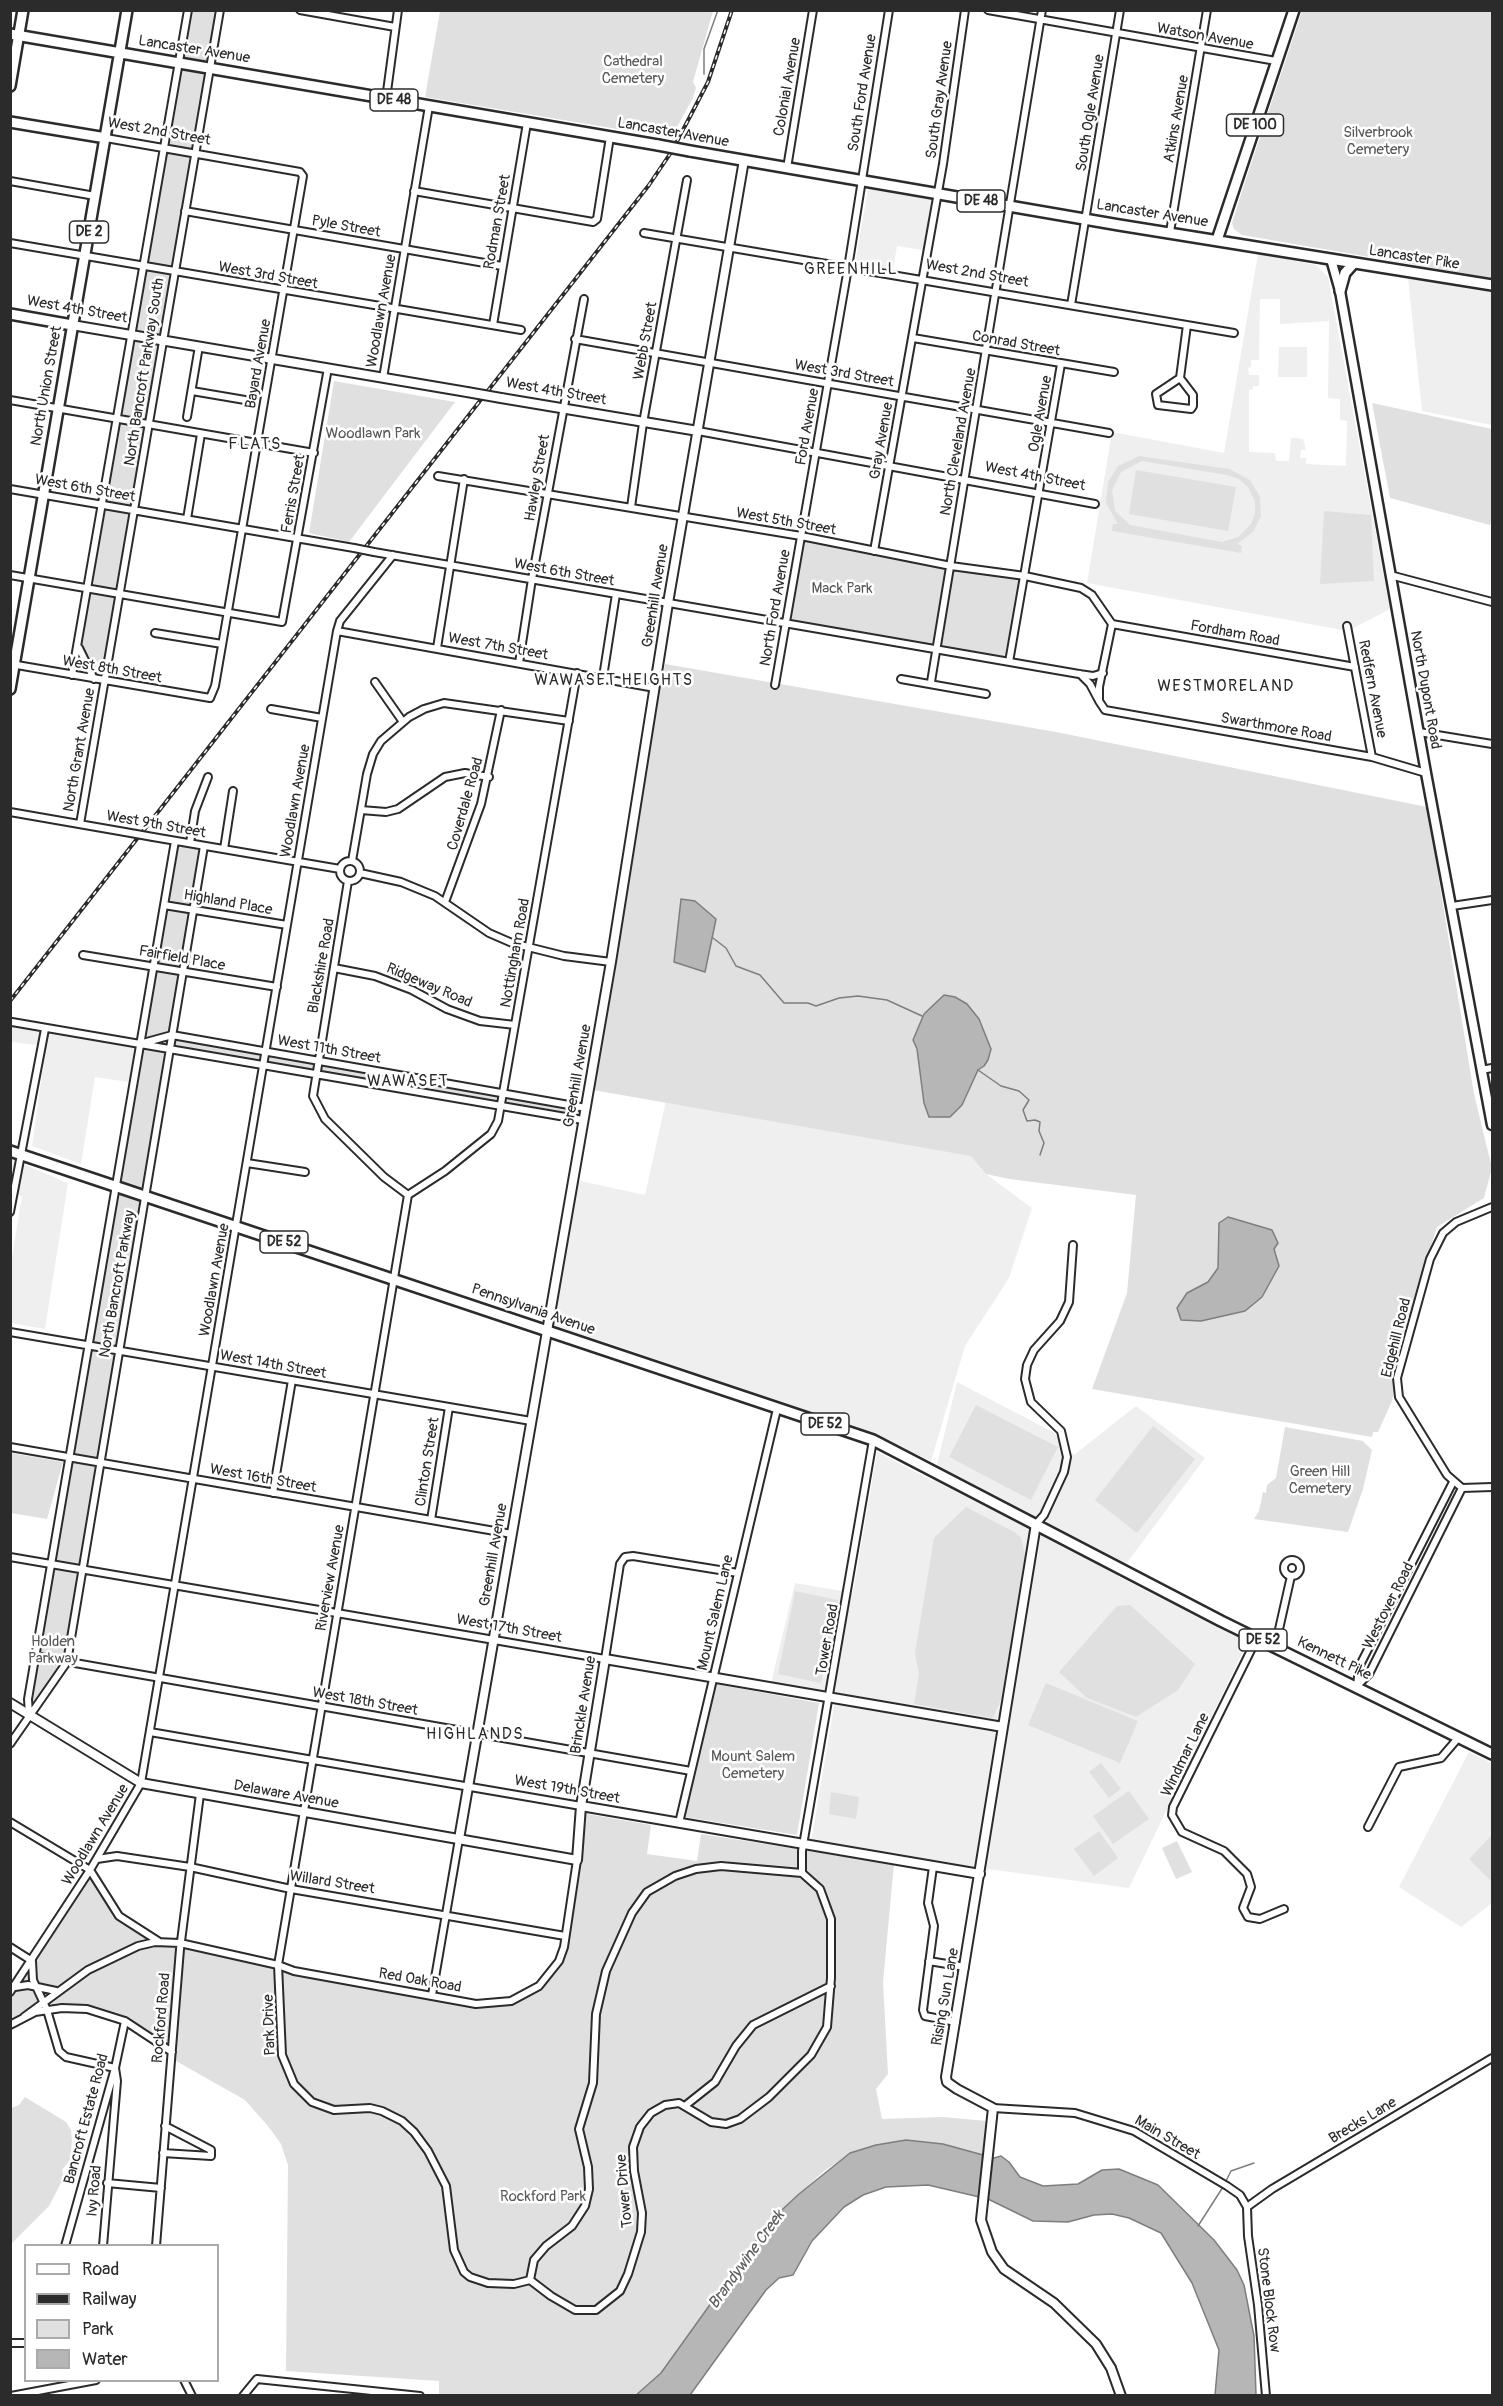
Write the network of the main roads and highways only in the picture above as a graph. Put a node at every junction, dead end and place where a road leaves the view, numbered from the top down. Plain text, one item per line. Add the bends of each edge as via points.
1 (23, 10) edge
2 (127, 10) edge
3 (1294, 10) edge
4 (15, 35) edge
5 (119, 53) junction
6 (10, 86) edge
7 (10, 122) edge
8 (106, 138) junction
9 (1217, 240) junction
10 (1331, 259) junction
11 (1354, 264) junction
12 (1492, 285) edge
13 (1340, 291) junction
14 (10, 314) edge
15 (72, 325) junction
16 (13, 665) edge
17 (10, 689) edge
18 (1492, 1125) edge
19 (10, 1151) edge
20 (1036, 1524) joint
21 (1492, 1754) edge

1 - 4 main road
2 - 5 main road, DE 2
3 - 9 main road, DE 100
4 - 5 main road, Lancaster Avenue / DE 48
4 - 6 main road
5 - 8 main road, North Union Street / DE 2
5 - 9 main road, Lancaster Avenue / DE 48, bridge
7 - 8 main road, West 2nd Street
8 - 15 main road, North Union Street / DE 2
9 - 10 main road, Lancaster Avenue / DE 48
10 - 11 main road, Lancaster Pike / DE 48
10 - 13 main road, North Dupont Road
11 - 12 main road, Lancaster Pike / DE 48
11 - 13 main road via 1345,273
13 - 18 main road, North Dupont Road
14 - 15 main road, West 4th Street
15 - 16 main road, North Union Street / DE 2
16 - 17 main road, North Union Street / DE 2
19 - 20 main road, Pennsylvania Avenue / DE 52 via 873,1440
20 - 21 main road, Kennett Pike / DE 52 via 1221,1621

